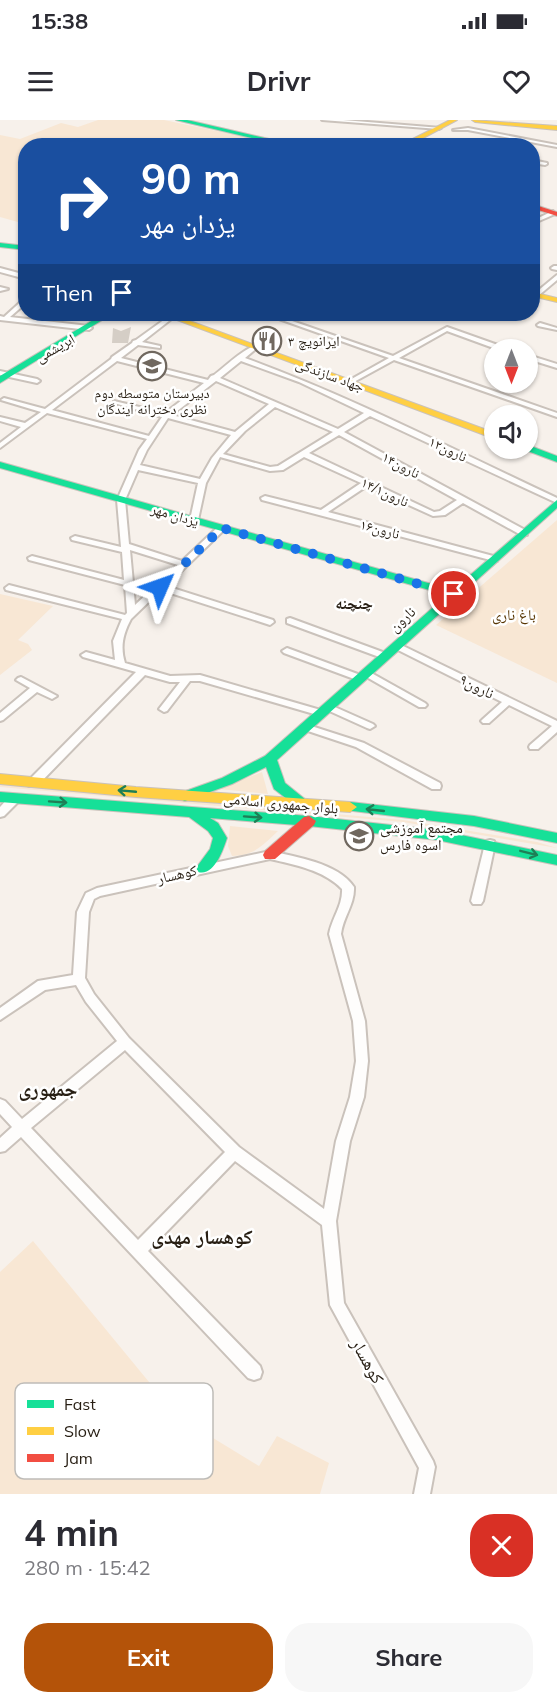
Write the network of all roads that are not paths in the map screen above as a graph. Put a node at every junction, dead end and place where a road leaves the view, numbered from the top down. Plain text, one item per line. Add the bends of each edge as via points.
1 (179, 120) edge
2 (324, 120) edge
3 (467, 120) edge
4 (475, 120) edge
5 (508, 120) edge
6 (491, 122) junction
7 (557, 126) edge
8 (449, 127) edge
9 (260, 138) edge
10 (426, 138) edge
11 (515, 138) edge
12 (540, 143) edge
13 (557, 146) edge
14 (540, 163) edge
15 (545, 164) dead end
16 (540, 207) edge
17 (556, 212) edge
18 (540, 219) edge
19 (0, 245) edge
20 (18, 247) edge
21 (0, 250) edge
22 (18, 252) edge
23 (0, 270) edge
24 (18, 275) edge
25 (557, 277) edge
26 (540, 290) edge
27 (540, 296) edge
28 (557, 300) edge
29 (18, 306) edge
30 (3, 318) edge
31 (18, 320) edge
32 (29, 321) edge
33 (98, 321) edge
34 (161, 321) edge
35 (174, 321) edge
36 (289, 321) edge
37 (540, 325) dead end
38 (89, 328) junction
39 (554, 329) edge
40 (135, 342) junction
41 (484, 342) edge
42 (158, 347) dead end
43 (255, 347) junction
44 (394, 356) junction
45 (114, 358) junction
46 (239, 358) junction
47 (538, 360) edge
48 (557, 366) edge
49 (4, 376) edge
50 (213, 377) junction
51 (37, 381) dead end
52 (206, 382) junction
53 (350, 382) junction
54 (4, 400) dead end
55 (116, 402) dead end
56 (274, 404) junction
57 (46, 412) junction
58 (370, 413) junction
59 (557, 415) edge
60 (166, 416) junction
61 (0, 419) edge
62 (27, 426) junction
63 (338, 432) junction
64 (484, 432) edge
65 (235, 434) junction
66 (150, 438) junction
67 (0, 446) edge
68 (538, 452) edge
69 (304, 454) junction
70 (219, 455) junction
71 (557, 459) edge
72 (0, 465) edge
73 (137, 466) junction
74 (202, 482) junction
75 (366, 483) junction
76 (265, 498) dead end
77 (464, 499) junction
78 (121, 500) junction
79 (557, 502) edge
80 (322, 513) junction
81 (194, 520) junction
82 (222, 528) junction
83 (524, 532) junction
84 (75, 538) dead end
85 (126, 549) junction
86 (32, 558) dead end
87 (494, 559) junction
88 (184, 564) junction
89 (130, 584) junction
90 (160, 587) junction
91 (9, 588) dead end
92 (454, 594) junction
93 (129, 616) junction
94 (290, 621) dead end
95 (270, 622) dead end
96 (397, 646) junction
97 (287, 651) dead end
98 (86, 655) dead end
99 (385, 656) junction
100 (121, 664) junction
101 (142, 672) junction
102 (363, 676) junction
103 (187, 679) junction
104 (21, 680) dead end
105 (36, 688) junction
106 (52, 696) dead end
107 (508, 701) junction
108 (422, 705) dead end
109 (164, 709) dead end
110 (324, 710) junction
111 (0, 718) edge
112 (486, 721) dead end
113 (370, 726) dead end
114 (557, 726) edge
115 (305, 727) junction
116 (534, 747) dead end
117 (270, 759) junction
118 (0, 779) edge
119 (33, 783) junction
120 (436, 786) dead end
121 (185, 796) junction
122 (7, 798) edge
123 (301, 803) junction
124 (0, 813) edge
125 (190, 813) junction
126 (309, 821) junction
127 (557, 838) edge
128 (490, 844) junction
129 (270, 855) junction
130 (557, 860) edge
131 (203, 868) junction
132 (477, 901) dead end
133 (79, 979) junction
134 (0, 1015) edge
135 (125, 1042) junction
136 (0, 1105) edge
137 (22, 1126) junction
138 (0, 1146) edge
139 (234, 1152) junction
140 (329, 1221) junction
141 (138, 1251) junction
142 (254, 1372) dead end
143 (422, 1494) edge

1 - 9 main road
2 - 8 street
3 - 8 main road
4 - 6 main road
5 - 7 main road
6 - 7 main road
6 - 8 main road
8 - 10 main road
8 - 11 street
12 - 13 street
14 - 15 street
16 - 17 main road
17 - 18 street
19 - 20 main road
21 - 22 main road
23 - 24 street
25 - 26 street
27 - 28 main road
29 - 30 street
30 - 31 street
32 - 38 street
33 - 38 main road, ابریشمی
34 - 40 street
35 - 43 main road, جهاد سازندگی
36 - 44 street
37 - 39 street
38 - 49 main road, ابریشمی
40 - 42 street
40 - 45 street
41 - 44 street via 447,329
43 - 46 street
43 - 53 main road, جهاد سازندگی
44 - 53 street
44 - 59 street
45 - 52 street
45 - 57 street
46 - 50 street
46 - 58 street, نارون۱۲
47 - 48 street
49 - 51 street
50 - 52 street
50 - 56 street, نارون۱۴
52 - 60 street
53 - 64 main road, جهاد سازندگی
54 - 57 street
55 - 60 street
56 - 63 street, نارون۱۴
56 - 65 street
57 - 62 street
57 - 66 street
58 - 63 street
58 - 79 street, نارون۱۲
60 - 65 street
60 - 66 street
61 - 62 street
62 - 67 street
63 - 69 street
63 - 77 street, نارون۱۴
65 - 70 street
66 - 73 street
68 - 71 main road
69 - 70 street via 276,469
69 - 75 street, ۱۴/۱نارون
70 - 74 street
72 - 78 main road, یزدان مهر
73 - 74 street
73 - 78 street
74 - 81 street
75 - 77 street, ۱۴/۱نارون via 433,514 442,513
75 - 80 street
76 - 80 street, نارون۱۶
77 - 83 street, نارون۱۴
78 - 81 main road, یزدان مهر
78 - 85 street
79 - 83 main road, نارون
80 - 87 street, نارون۱۶
81 - 82 main road, یزدان مهر
82 - 88 street
82 - 92 main road, یزدان مهر
83 - 87 main road, نارون
84 - 85 street
85 - 88 street
85 - 89 street
86 - 89 street
87 - 92 main road, نارون
88 - 90 street
89 - 93 street
90 - 93 street
90 - 95 street
91 - 93 street
92 - 96 main road, نارون
93 - 100 street via 116,646
94 - 99 street
96 - 99 main road, نارون
96 - 107 street, نارون۹
97 - 102 street
98 - 100 street
99 - 102 main road, نارون
100 - 101 street
101 - 103 street
101 - 119 street
102 - 108 street
102 - 110 main road, نارون
103 - 109 street
103 - 110 street via 200,678
104 - 105 street
105 - 106 street
105 - 111 street
107 - 112 street
107 - 114 street, نارون۹
110 - 113 street
110 - 115 main road, نارون
114 - 116 street
115 - 117 main road, نارون
115 - 120 street via 360,745
117 - 121 main road, نارون via 227,782
117 - 123 main road via 281,791
118 - 119 main road, بلوار جمهوری اسلامی
121 -> 119 main road, بلوار جمهوری اسلامی
121 - 123 main road, بلوار جمهوری اسلامی
122 - 124 street
122 -> 125 main road, بلوار جمهوری اسلامی
127 -> 123 main road, بلوار جمهوری اسلامی via 446,818
125 -> 126 main road, بلوار جمهوری اسلامی
125 - 131 main road via 211,822 219,832 218,852
126 - 128 main road, بلوار جمهوری اسلامی
126 - 129 main road
128 -> 130 main road, بلوار جمهوری اسلامی
128 - 132 street
129 - 131 street, کوهسار
129 - 140 street, کوهسار via 312,865 341,880 349,893 335,934 359,1021 362,1061
131 - 133 street, کوهسار via 90,896 83,912
133 - 134 street via 42,985
133 - 135 street
135 - 137 street
135 - 139 street
136 - 137 street
137 - 138 street
137 - 141 street
139 - 140 street
139 - 141 street
140 - 143 street, کوهسار via 337,1305 427,1467
141 - 142 street

